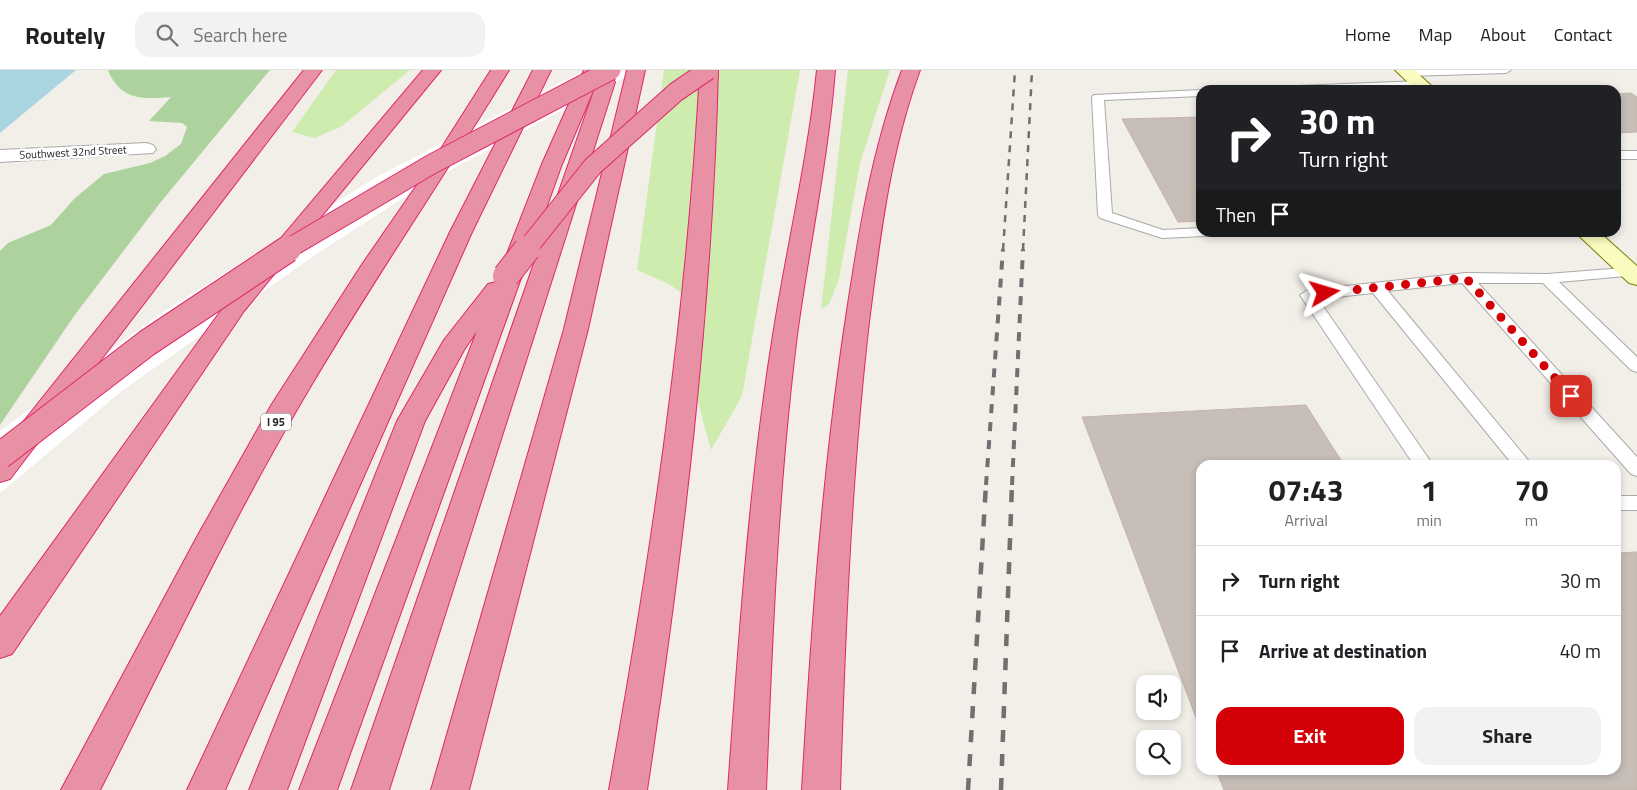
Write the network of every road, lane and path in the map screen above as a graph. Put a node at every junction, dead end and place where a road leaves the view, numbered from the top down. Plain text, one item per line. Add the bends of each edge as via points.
1 (314, 70) edge
2 (432, 70) edge
3 (500, 70) edge
4 (542, 70) edge
5 (593, 70) edge
6 (610, 70) edge
7 (636, 70) edge
8 (709, 70) edge
9 (826, 70) edge
10 (912, 70) edge
11 (1506, 70) edge
12 (1414, 79) edge
13 (1337, 85) edge
14 (1196, 93) edge
15 (146, 148) dead end
16 (1621, 155) edge
17 (1637, 155) edge
18 (0, 156) edge
19 (1196, 233) edge
20 (1592, 237) edge
21 (1634, 273) edge
22 (1466, 278) junction
23 (1547, 279) junction
24 (1376, 286) junction
25 (1637, 366) edge
26 (0, 456) edge
27 (1421, 460) edge
28 (1519, 460) edge
29 (1637, 469) edge
30 (0, 471) edge
31 (1621, 503) edge
32 (1637, 503) edge
33 (0, 643) edge
34 (80, 790) edge
35 (206, 790) edge
36 (268, 790) edge
37 (318, 790) edge
38 (370, 790) edge
39 (450, 790) edge
40 (628, 790) edge
41 (747, 790) edge
42 (821, 790) edge

1 - 30 highway
2 - 33 highway via 236,306
3 - 34 highway, I 95 via 282,410
4 - 35 highway via 461,232
5 - 37 highway via 552,164
6 - 26 highway, bridge via 409,175 248,275 146,344
6 - 38 highway
7 - 39 highway via 576,329
8 - 36 highway, bridge via 676,92 593,166 453,346 411,421
8 - 40 highway via 707,156 696,290 656,606
9 - 41 highway via 776,414
10 - 42 highway via 894,118 882,169 853,350 834,540
11 - 12 lane
12 - 13 lane
14 - 19 lane via 1098,97 1105,215 1162,234
15 - 18 street, Southwest 32nd Street
16 - 17 lane
20 - 21 street
21 - 23 lane
22 - 23 lane
22 - 24 lane
22 - 29 lane
23 - 25 lane
24 - 27 lane via 1308,295
24 - 28 lane
31 - 32 lane

